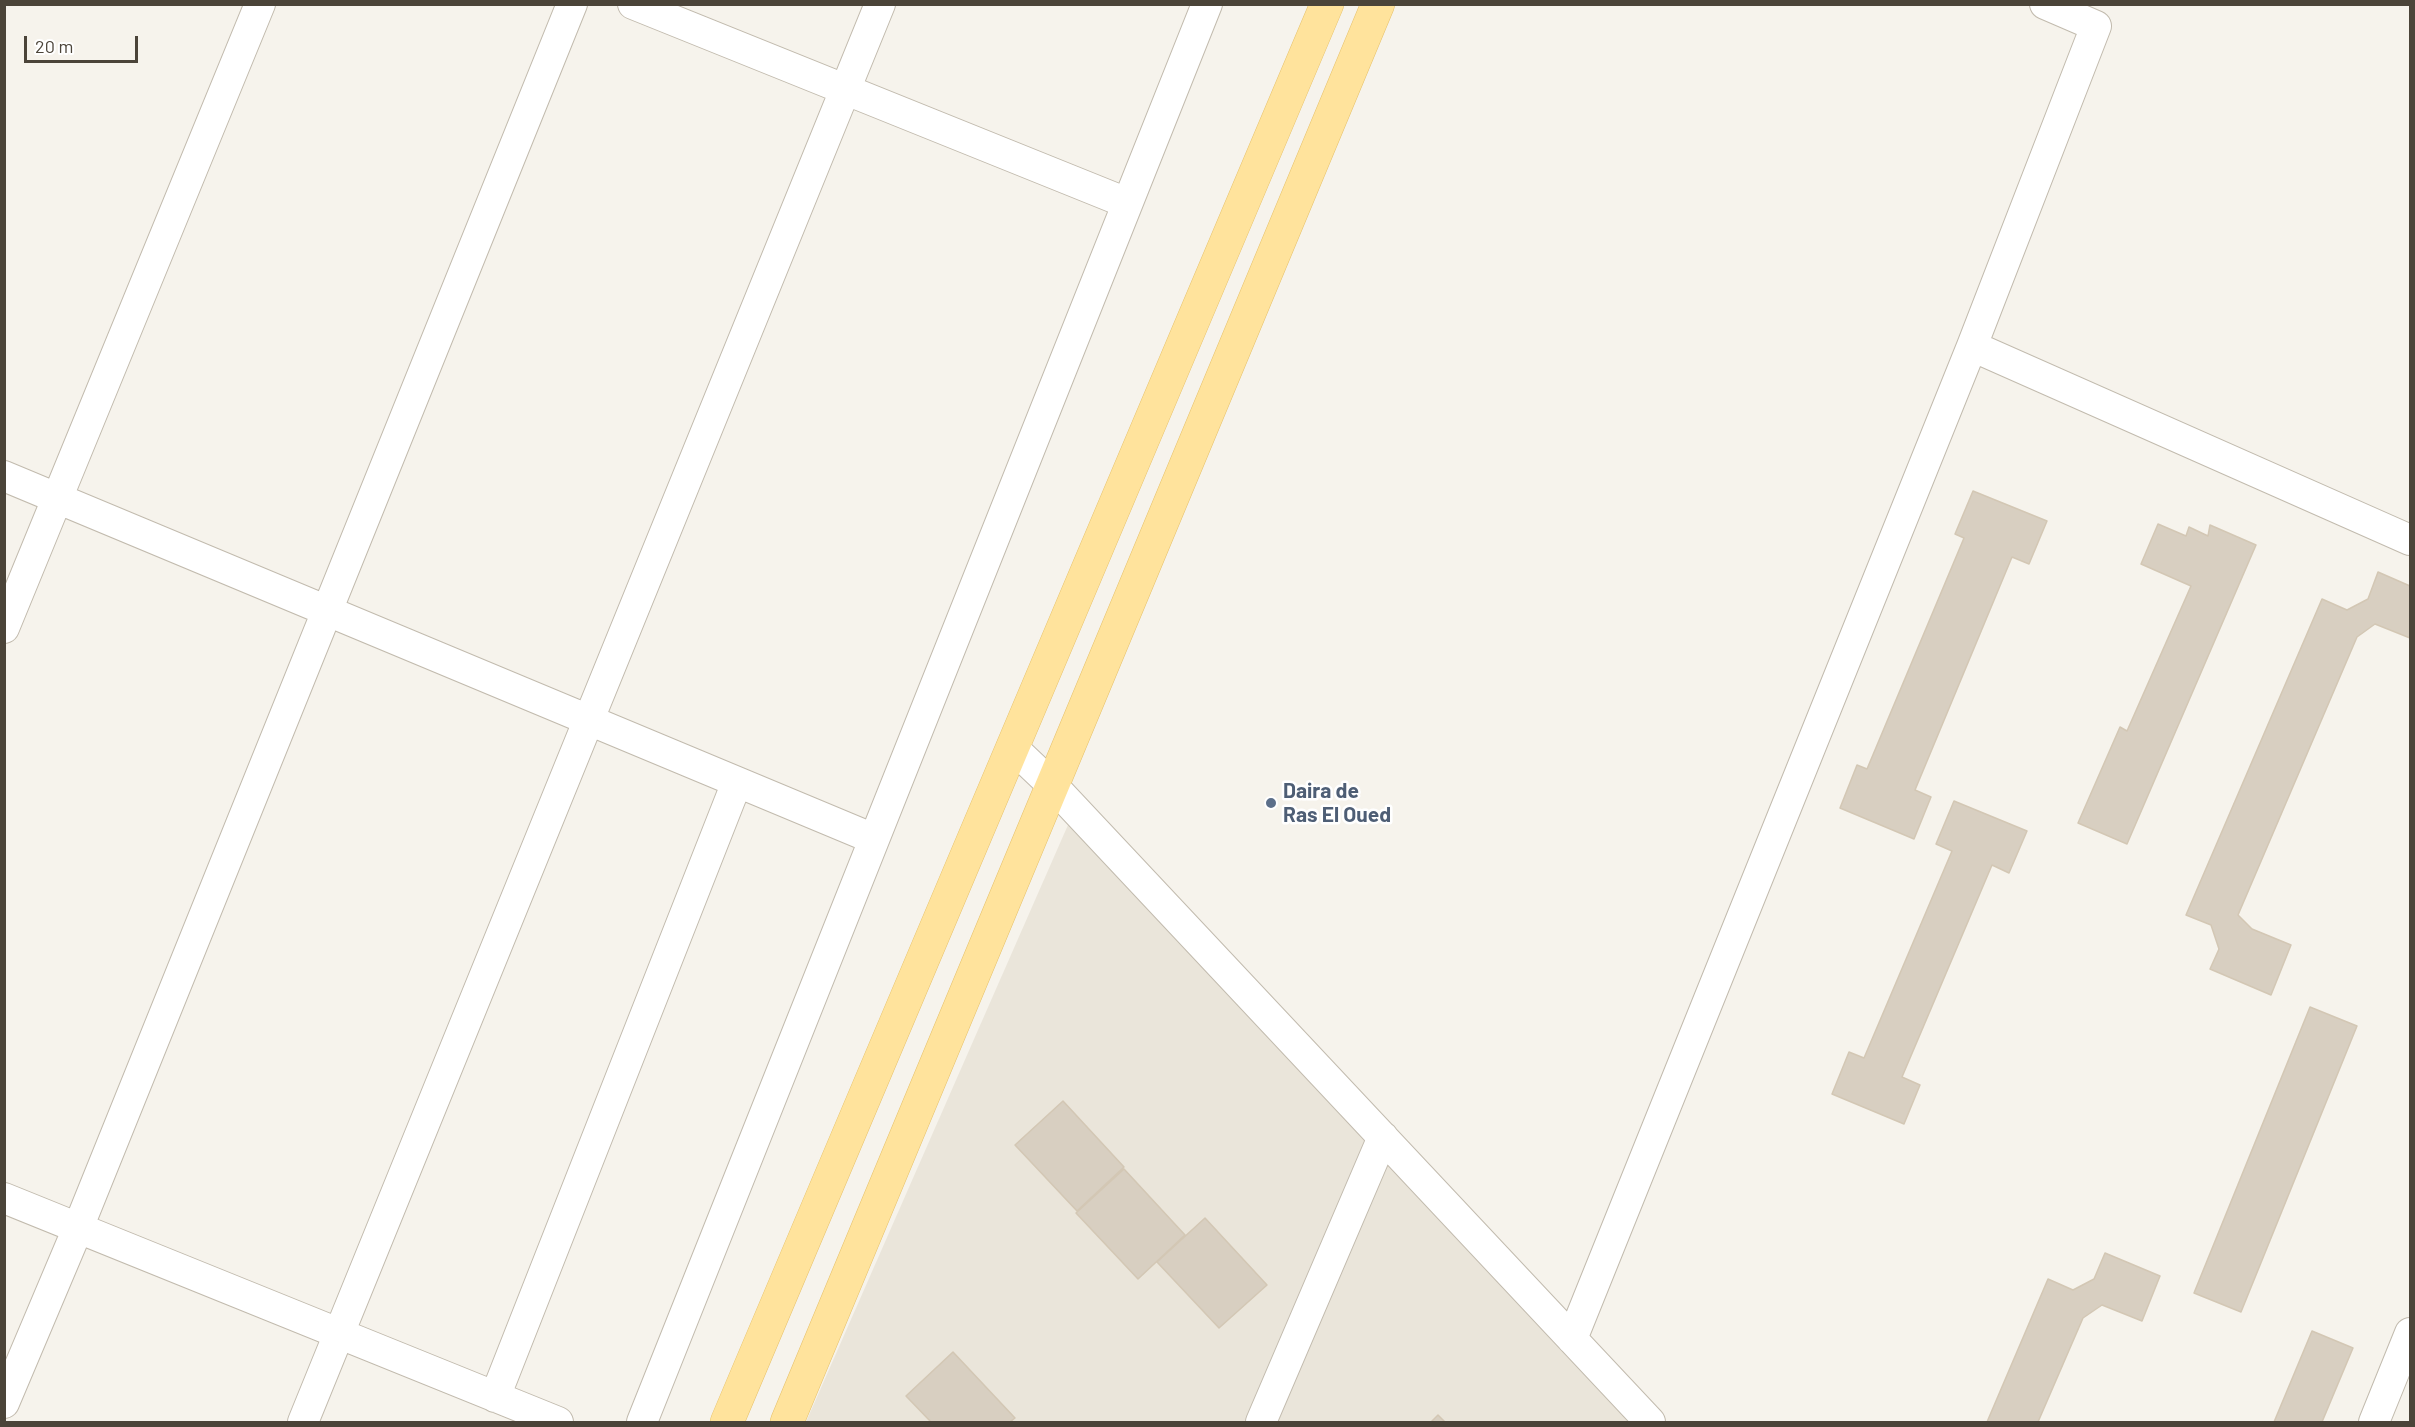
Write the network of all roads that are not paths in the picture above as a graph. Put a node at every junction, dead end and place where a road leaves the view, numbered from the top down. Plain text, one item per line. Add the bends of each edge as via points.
1 (260, 4) edge
2 (572, 4) edge
3 (633, 4) edge
4 (880, 4) edge
5 (1206, 4) edge
6 (1327, 4) edge
7 (1378, 4) edge
8 (2046, 4) edge
9 (846, 90) junction
10 (1128, 203) junction
11 (1972, 346) junction
12 (4, 476) edge
13 (58, 498) junction
14 (2410, 540) edge
15 (327, 610) junction
16 (4, 628) edge
17 (589, 720) junction
18 (1012, 747) junction
19 (737, 782) junction
20 (1053, 786) junction
21 (874, 839) junction
22 (1383, 1137) junction
23 (4, 1198) edge
24 (78, 1228) junction
25 (2410, 1333) edge
26 (339, 1334) junction
27 (1572, 1339) junction
28 (495, 1397) junction
29 (4, 1403) edge
30 (1641, 1419) edge
31 (303, 1422) edge
32 (558, 1422) edge
33 (642, 1422) edge
34 (727, 1422) edge
35 (787, 1422) edge
36 (1261, 1422) edge
37 (2374, 1422) edge

1 - 13 street
2 - 15 street
3 - 9 street
4 - 9 street
5 - 10 street
6 - 18 main road
7 - 20 main road
8 - 11 street via 2096,26
9 - 10 street
9 - 17 street
10 - 21 street
11 - 14 street
11 - 27 street
12 - 13 street
13 - 15 street
13 - 16 street
15 - 17 street
15 - 24 street
17 - 19 street
17 - 26 street
18 - 20 street
18 - 34 main road
19 - 21 street
19 - 28 street
20 - 22 street
20 - 35 main road
21 - 33 street
22 - 27 street
22 - 36 street
23 - 24 street
24 - 26 street
24 - 29 street
25 - 37 street
26 - 28 street
26 - 31 street
27 - 30 street
28 - 32 street

